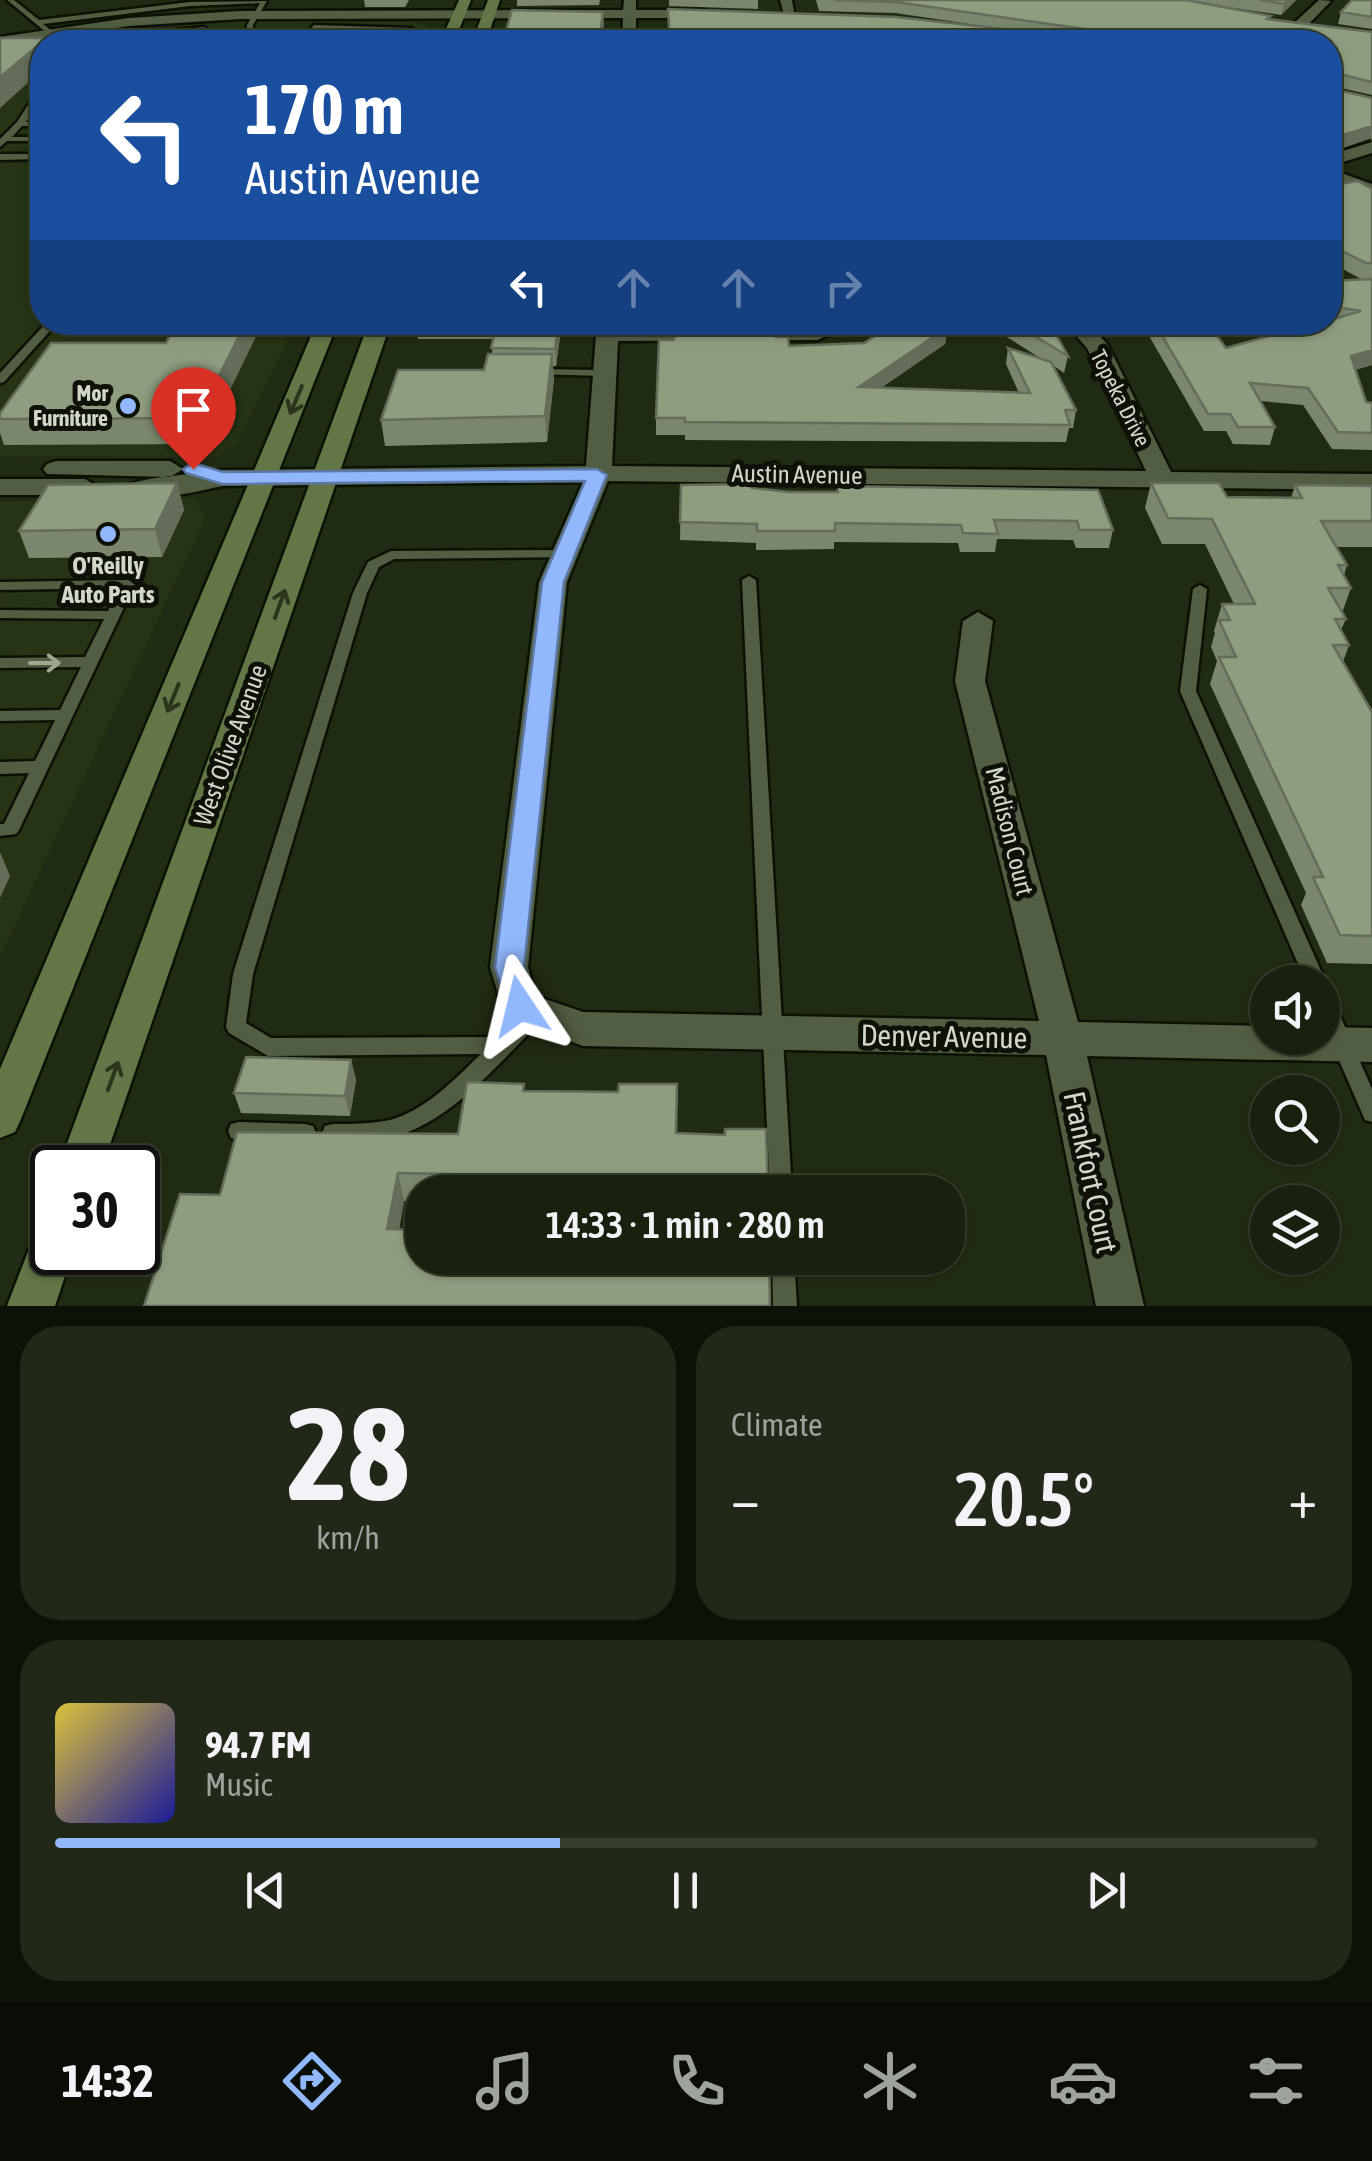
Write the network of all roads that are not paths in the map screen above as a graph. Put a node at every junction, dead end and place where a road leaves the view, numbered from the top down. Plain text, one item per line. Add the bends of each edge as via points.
1 (10, 0) edge
2 (786, 0) edge
3 (1324, 2) edge
4 (263, 5) edge
5 (462, 7) edge
6 (492, 7) edge
7 (630, 7) edge
8 (728, 14) edge
9 (808, 16) edge
10 (40, 22) junction
11 (1279, 24) edge
12 (1298, 27) junction
13 (49, 30) edge
14 (101, 30) edge
15 (250, 30) edge
16 (312, 30) edge
17 (411, 30) edge
18 (452, 30) edge
19 (1318, 30) edge
20 (30, 39) edge
21 (0, 41) edge
22 (30, 106) edge
23 (20, 124) junction
24 (30, 124) edge
25 (30, 140) edge
26 (2, 142) edge
27 (1372, 147) edge
28 (0, 157) edge
29 (30, 157) edge
30 (1342, 157) edge
31 (1342, 179) edge
32 (1372, 190) edge
33 (41, 335) edge
34 (323, 335) edge
35 (375, 335) edge
36 (607, 335) edge
37 (1086, 335) edge
38 (514, 372) edge
39 (604, 373) junction
40 (0, 380) edge
41 (0, 469) edge
42 (58, 469) junction
43 (597, 475) junction
44 (325, 477) junction
45 (222, 478) junction
46 (263, 478) junction
47 (0, 479) edge
48 (1162, 479) junction
49 (1372, 482) edge
50 (0, 487) edge
51 (562, 554) junction
52 (749, 580) dead end
53 (0, 586) edge
54 (1200, 590) dead end
55 (0, 614) edge
56 (113, 615) junction
57 (978, 622) dead end
58 (90, 662) junction
59 (0, 663) edge
60 (65, 714) junction
61 (0, 716) edge
62 (0, 768) edge
63 (40, 768) junction
64 (0, 830) edge
65 (1309, 965) edge
66 (528, 1010) junction
67 (1340, 1021) edge
68 (775, 1033) junction
69 (1063, 1039) junction
70 (502, 1045) junction
71 (1358, 1045) edge
72 (11, 1068) edge
73 (1372, 1113) edge
74 (0, 1119) edge
75 (239, 1131) edge
76 (88, 1145) edge
77 (780, 1175) edge
78 (42, 1275) edge
79 (784, 1275) edge
80 (31, 1306) edge
81 (785, 1306) edge
82 (1120, 1306) edge

1 - 10 lane
2 - 9 street via 784,15
3 - 12 street
4 - 5 street
4 - 10 lane via 151,8
4 - 14 street
4 - 15 lane
5 - 6 street
5 - 18 main road
6 - 7 street
7 - 8 street
10 - 13 lane
11 - 12 street
12 - 19 street
16 - 17 lane
20 - 21 street
22 - 23 lane
23 - 24 lane
23 - 26 lane
25 - 26 lane
27 - 30 street
28 - 29 lane
31 - 32 street
33 - 40 lane
34 -> 46 main road
35 - 44 main road, West Olive Avenue
36 - 39 street
37 - 48 street, Topeka Drive
38 - 39 lane
39 - 43 street
41 - 42 street, Austin Avenue
42 - 45 street, Austin Avenue via 193,469
42 - 47 street
43 - 44 street, Austin Avenue
43 - 48 street, Austin Avenue
43 - 51 street
44 - 46 street, Austin Avenue
76 -> 44 main road, West Olive Avenue
45 - 46 street, Austin Avenue
45 - 50 street, Austin Avenue via 183,486
46 -> 72 main road
48 - 49 street, Austin Avenue
51 - 66 street via 553,582 510,967
51 - 70 lane via 391,555 373,565 243,974 236,1027 268,1047
52 - 68 lane
53 - 56 lane via 128,584
54 - 65 lane via 1188,691
55 - 56 lane
56 - 58 lane
57 - 69 street, Madison Court via 970,681
59 -> 58 lane
58 - 60 lane
60 - 61 lane
60 - 63 lane
62 - 63 lane
63 - 64 lane via 10,830
66 - 68 street, Denver Avenue via 583,1030
66 - 70 lane
67 - 71 lane
68 - 69 street, Denver Avenue
68 - 77 lane
69 - 71 street, Denver Avenue
69 - 82 street, Frankfort Court
70 - 75 lane via 406,1124 375,1132
71 - 73 lane
72 - 74 main road
78 - 80 main road
79 - 81 lane

